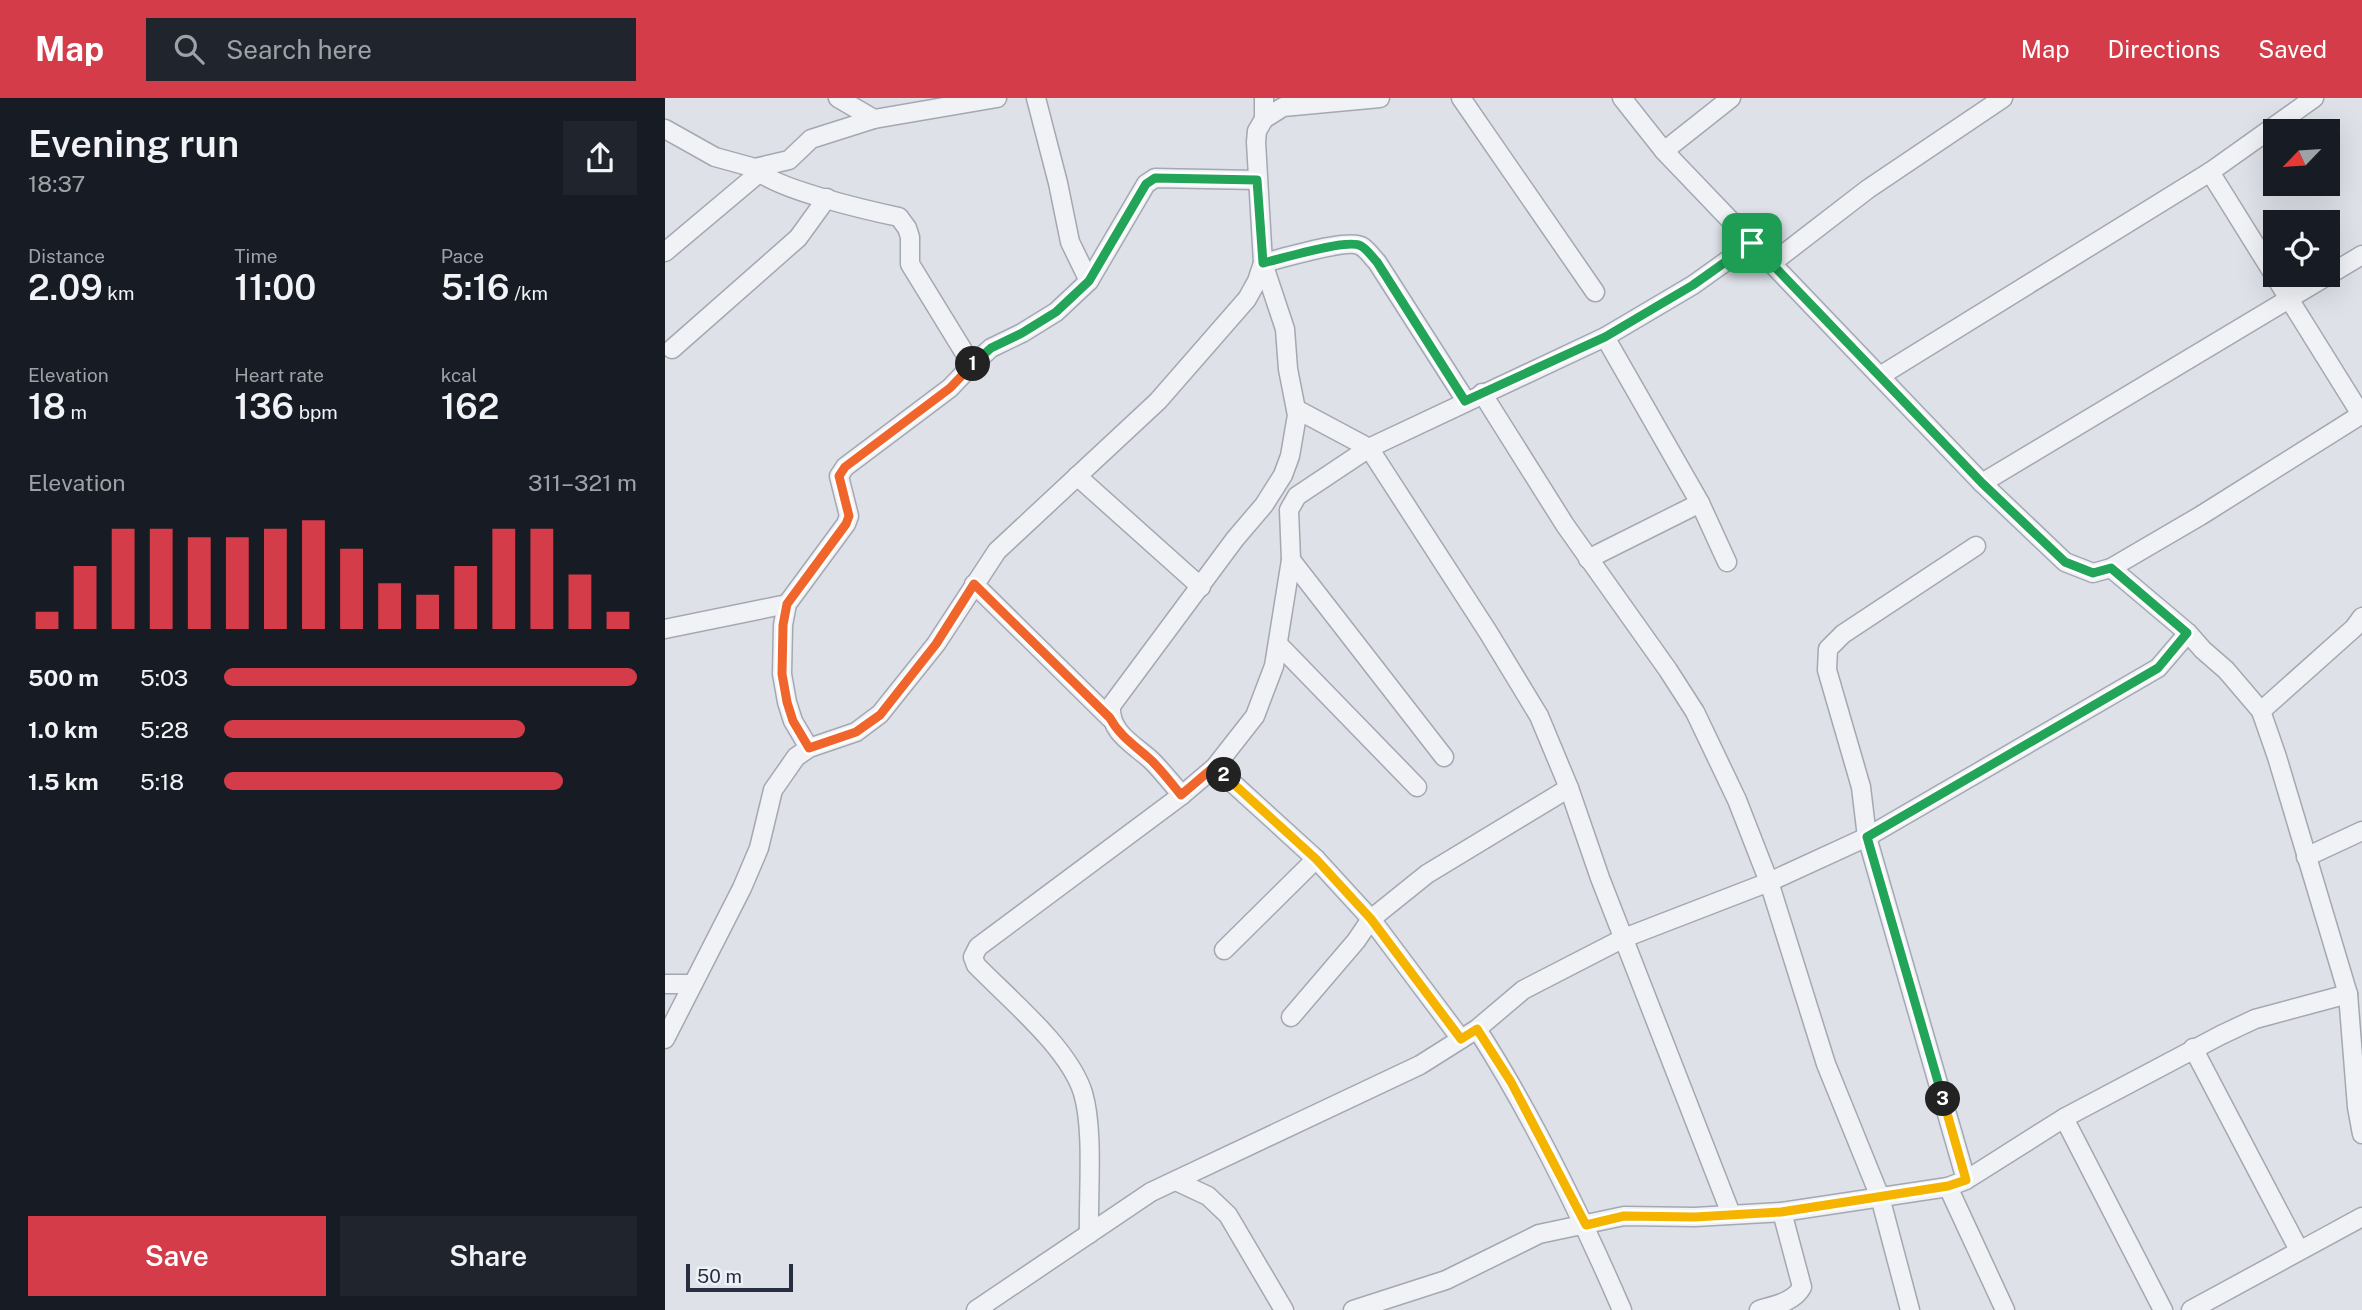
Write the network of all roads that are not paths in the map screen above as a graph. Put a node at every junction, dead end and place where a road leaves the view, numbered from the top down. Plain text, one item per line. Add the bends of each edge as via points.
1 (838, 98) edge
2 (997, 98) edge
3 (1035, 98) edge
4 (1264, 98) edge
5 (1380, 98) edge
6 (1461, 98) edge
7 (1622, 98) edge
8 (1731, 98) edge
9 (2003, 98) edge
10 (2314, 98) edge
11 (874, 119) junction
12 (1264, 119) junction
13 (665, 130) edge
14 (1664, 151) junction
15 (757, 170) junction
16 (2210, 172) junction
17 (1257, 180) junction
18 (827, 198) junction
19 (1752, 243) junction
20 (665, 252) edge
21 (2362, 255) edge
22 (1263, 263) junction
23 (1772, 263) junction
24 (1089, 281) junction
25 (1595, 292) dead end
26 (2289, 298) junction
27 (1605, 337) junction
28 (672, 349) dead end
29 (972, 365) junction
30 (1880, 376) junction
31 (1482, 393) junction
32 (1465, 401) junction
33 (1296, 409) junction
34 (2362, 415) edge
35 (1369, 448) junction
36 (1077, 477) junction
37 (1982, 483) junction
38 (1700, 503) junction
39 (1976, 546) dead end
40 (1588, 559) junction
41 (1291, 560) junction
42 (1727, 562) dead end
43 (2111, 568) junction
44 (974, 584) junction
45 (1201, 587) junction
46 (787, 604) junction
47 (2359, 628) edge
48 (665, 629) edge
49 (2187, 633) junction
50 (1278, 644) junction
51 (2261, 711) junction
52 (1110, 718) junction
53 (809, 748) junction
54 (1444, 757) dead end
55 (1215, 766) junction
56 (1417, 787) dead end
57 (1569, 788) junction
58 (1181, 795) junction
59 (2362, 831) edge
60 (1867, 837) junction
61 (2306, 857) junction
62 (1316, 859) junction
63 (1769, 882) junction
64 (1371, 919) junction
65 (1624, 938) junction
66 (1224, 950) dead end
67 (665, 984) edge
68 (693, 984) junction
69 (2348, 994) junction
70 (2357, 1016) edge
71 (1290, 1017) dead end
72 (1477, 1029) junction
73 (665, 1039) edge
74 (1461, 1039) junction
75 (2193, 1048) junction
76 (2064, 1118) junction
77 (2362, 1134) edge
78 (1966, 1180) junction
79 (1176, 1181) junction
80 (1948, 1186) junction
81 (1880, 1197) junction
82 (1781, 1212) junction
83 (1731, 1214) junction
84 (2362, 1217) edge
85 (1586, 1225) junction
86 (1089, 1234) junction
87 (2298, 1250) junction
88 (976, 1310) edge
89 (1284, 1310) edge
90 (1353, 1310) edge
91 (1622, 1310) edge
92 (1759, 1310) edge
93 (1910, 1310) edge
94 (2005, 1310) edge
95 (2163, 1310) edge
96 (2191, 1310) edge

1 - 11 street
2 - 11 street
3 - 24 street via 1070,242
4 - 12 street
5 - 12 street via 1283,107
6 - 25 street
7 - 14 street
8 - 14 street
9 - 23 street via 1868,189
10 - 16 street
11 - 15 street via 811,139 789,160
12 - 17 street via 1257,131
13 - 15 street via 715,156
14 - 19 street
15 - 18 street via 786,187
15 - 20 street
16 - 26 street
16 - 30 street
17 - 22 street
17 - 24 street via 1155,178 1146,184
18 - 28 street via 798,239
18 - 29 street via 899,217 910,237 910,264
19 - 23 street
19 - 27 street via 1693,285
21 - 26 street
22 - 32 street via 1360,245 1377,262
22 - 33 street via 1285,329
22 - 36 street via 1247,299 1157,401
23 - 30 street
24 - 29 street via 1056,312 991,348
26 - 34 street
26 - 37 street
27 - 31 street
27 - 38 street
29 - 46 street via 950,388 845,467 839,476 849,516 846,524
30 - 37 street
31 - 32 street
31 - 40 street
32 - 35 street
33 - 35 street
33 - 45 street via 1295,434 1283,475
34 - 43 street
35 - 41 street via 1297,496 1289,510
35 - 57 street via 1539,716
36 - 44 street via 997,551
36 - 45 street
37 - 43 street via 2065,562 2093,573
38 - 40 street
38 - 42 street
39 - 60 street via 1843,634 1828,649 1827,670 1861,788
40 - 63 street via 1695,712
41 - 50 street
41 - 54 street
43 - 49 street
44 - 52 street
44 - 53 street via 936,644 880,715 856,732
45 - 52 street via 1111,706
46 - 48 street
46 - 53 street via 782,674 793,721
47 - 51 street
49 - 51 street
49 - 60 street via 2158,668
50 - 55 street via 1255,716
50 - 56 street
51 - 61 street
52 - 58 street
53 - 68 street via 796,757 773,790 759,848
55 - 58 street
55 - 62 street
57 - 64 street via 1427,874
57 - 65 street
58 - 86 street via 1027,908 978,947 973,957 1058,1048 1083,1093 1088,1127
59 - 61 street
60 - 63 street
60 - 78 street
61 - 69 street
62 - 64 street
62 - 66 street
63 - 65 street
63 - 81 street via 1826,1064
64 - 71 street
64 - 74 street
65 - 72 street via 1523,990
65 - 83 street
67 - 68 street
68 - 73 street
69 - 70 street
69 - 75 street via 2255,1019
70 - 77 street via 2357,1107
72 - 74 street
72 - 85 street via 1511,1082
74 - 79 street via 1420,1065
75 - 76 street
75 - 87 street
76 - 78 street
76 - 95 street
78 - 80 street
79 - 86 street via 1151,1192
79 - 89 street via 1208,1196 1228,1215
80 - 81 street
80 - 94 street
81 - 82 street
81 - 93 street
82 - 83 street
82 - 92 street via 1802,1287 1789,1300
83 - 85 street via 1624,1216
84 - 87 street
85 - 90 street via 1539,1234 1446,1280
85 - 91 street
86 - 88 street
87 - 96 street

